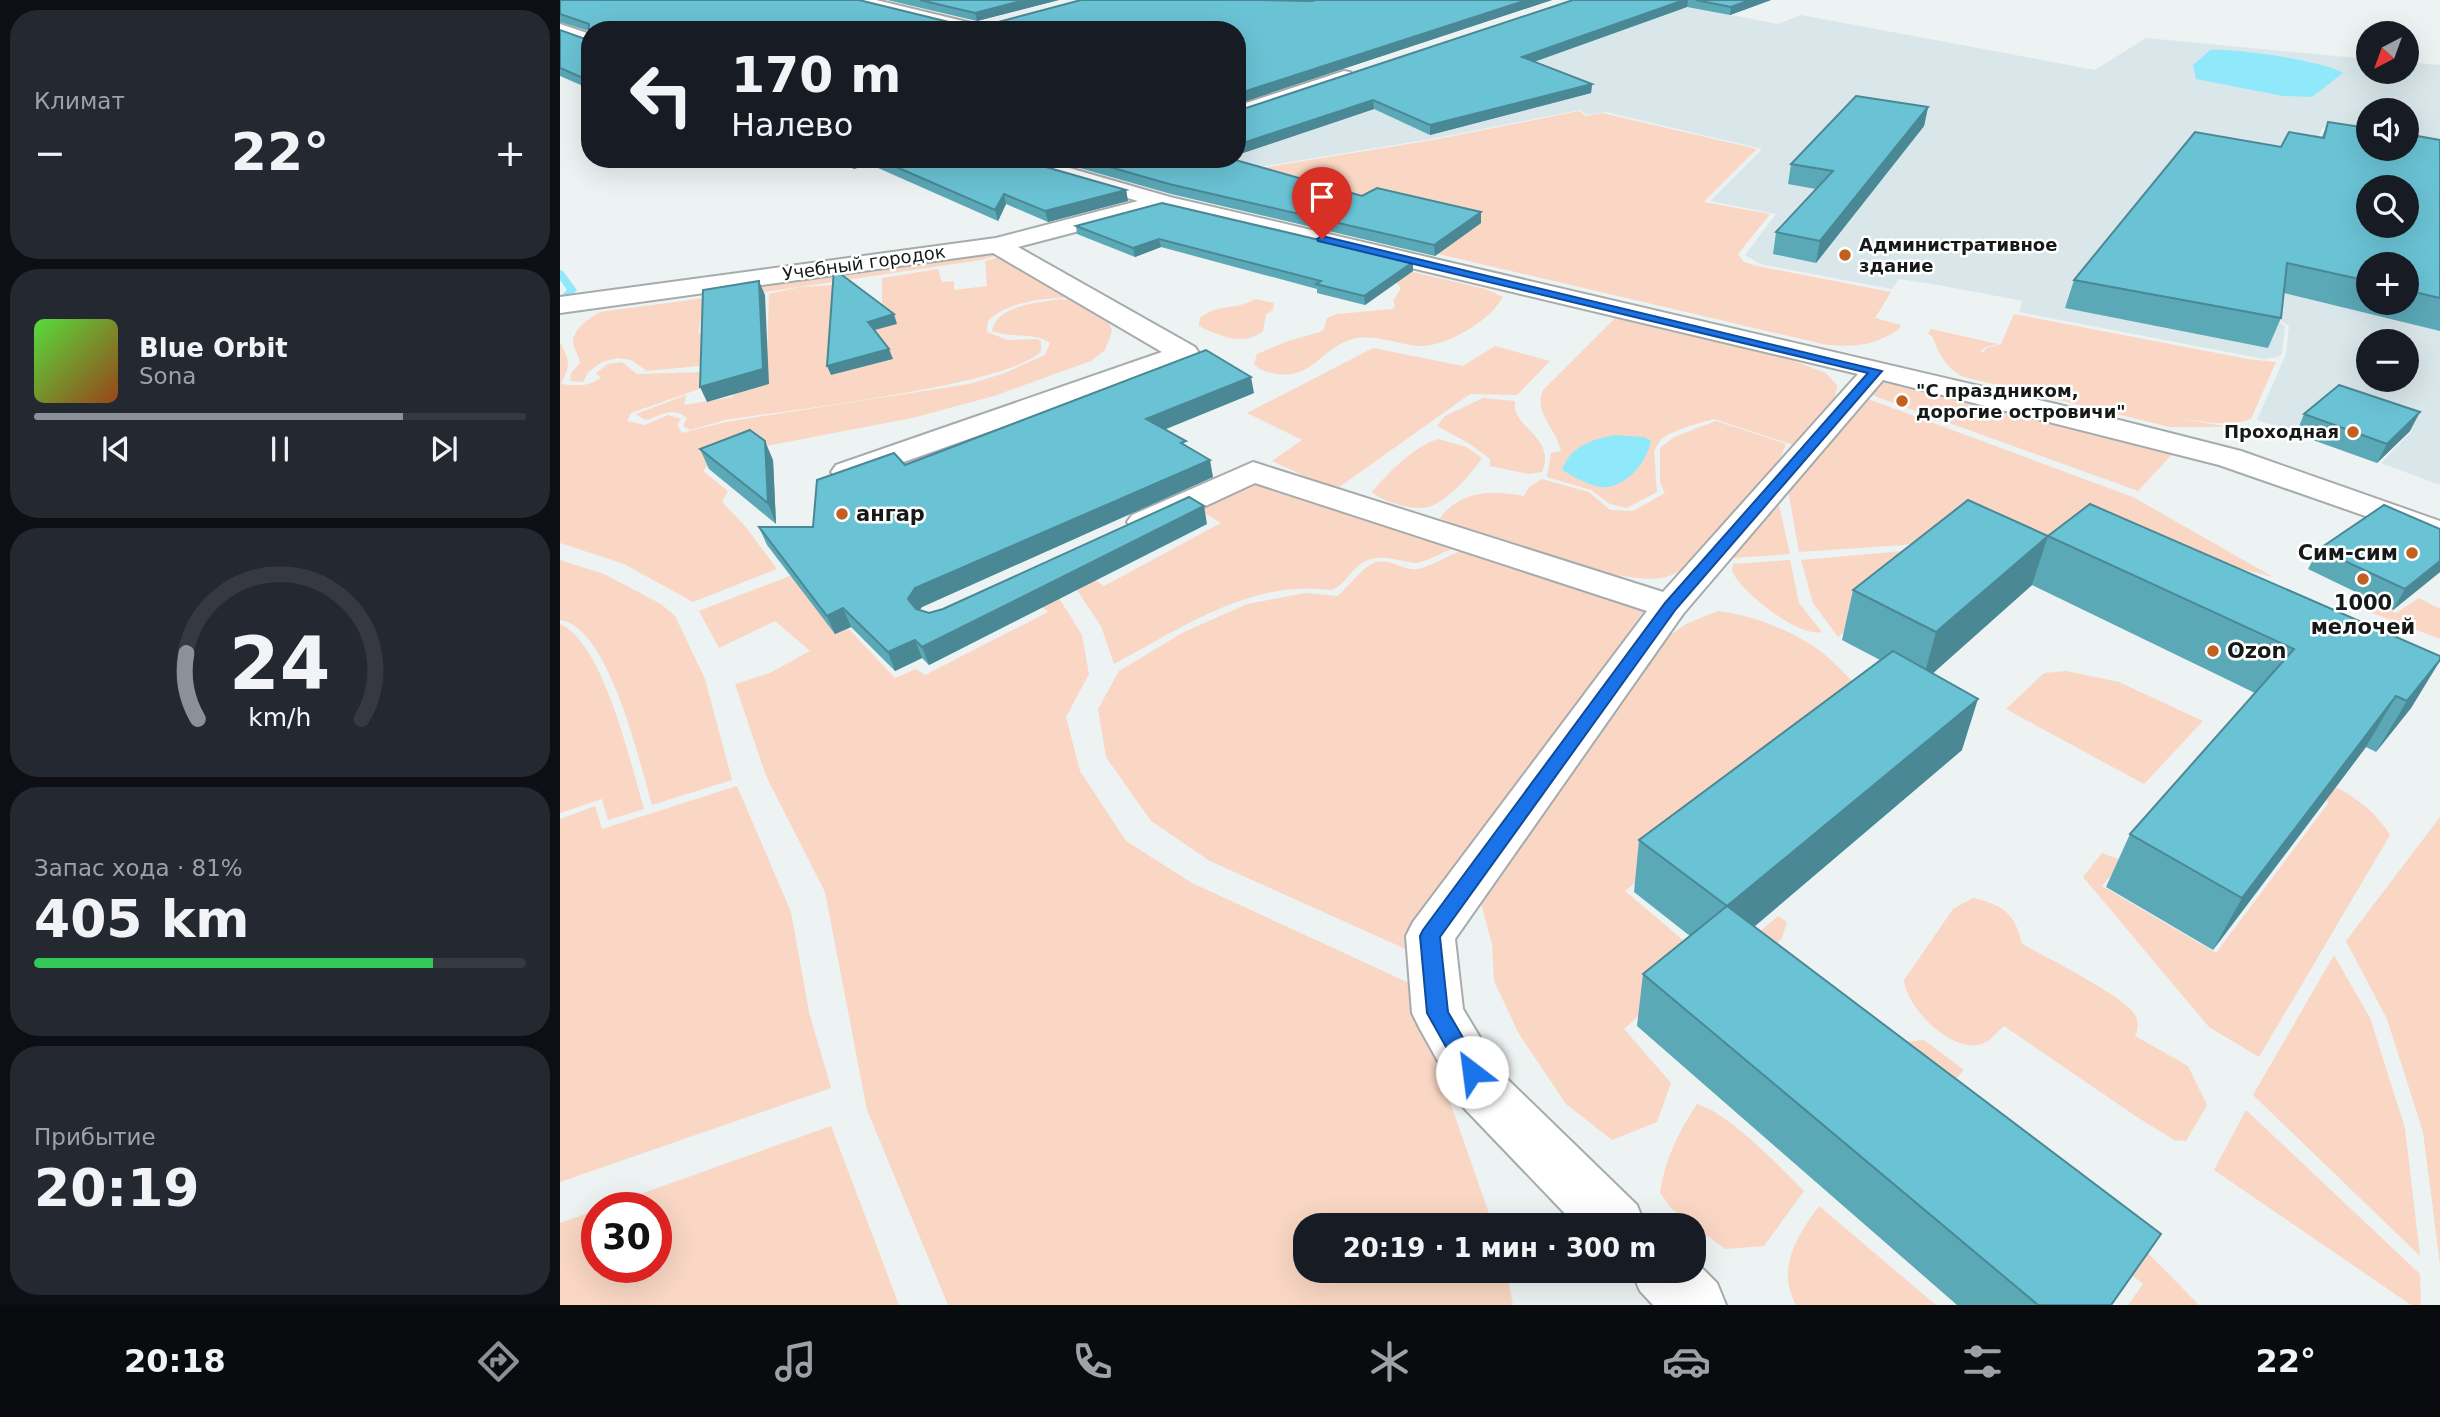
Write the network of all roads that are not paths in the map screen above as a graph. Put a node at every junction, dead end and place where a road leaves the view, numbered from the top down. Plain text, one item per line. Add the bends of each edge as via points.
1 (856, 0) edge
2 (945, 21) edge
3 (560, 29) edge
4 (581, 37) edge
5 (581, 38) edge
6 (560, 39) edge
7 (1366, 69) edge
8 (1246, 92) edge
9 (1274, 99) junction
10 (1246, 110) edge
11 (1046, 168) edge
12 (1090, 168) edge
13 (1071, 175) junction
14 (1164, 202) junction
15 (997, 245) junction
16 (560, 305) edge
17 (1876, 371) junction
18 (834, 477) edge
19 (2440, 532) edge
20 (1120, 533) edge
21 (1670, 606) junction
22 (1604, 1213) edge
23 (1674, 1283) edge
24 (1695, 1305) edge

1 - 2 street
3 - 4 street
5 - 6 street
7 - 9 street
8 - 9 street
9 - 10 street
11 - 13 street
12 - 13 street
13 - 14 street
14 - 15 street, Учебный городок
14 - 17 street
15 - 16 street, Учебный городок
15 - 18 street via 1185,353
17 - 19 street via 2230,457
17 - 21 street
20 - 21 street via 1253,472
21 - 22 street via 1430,936 1438,1013 1483,1091
23 - 24 street

